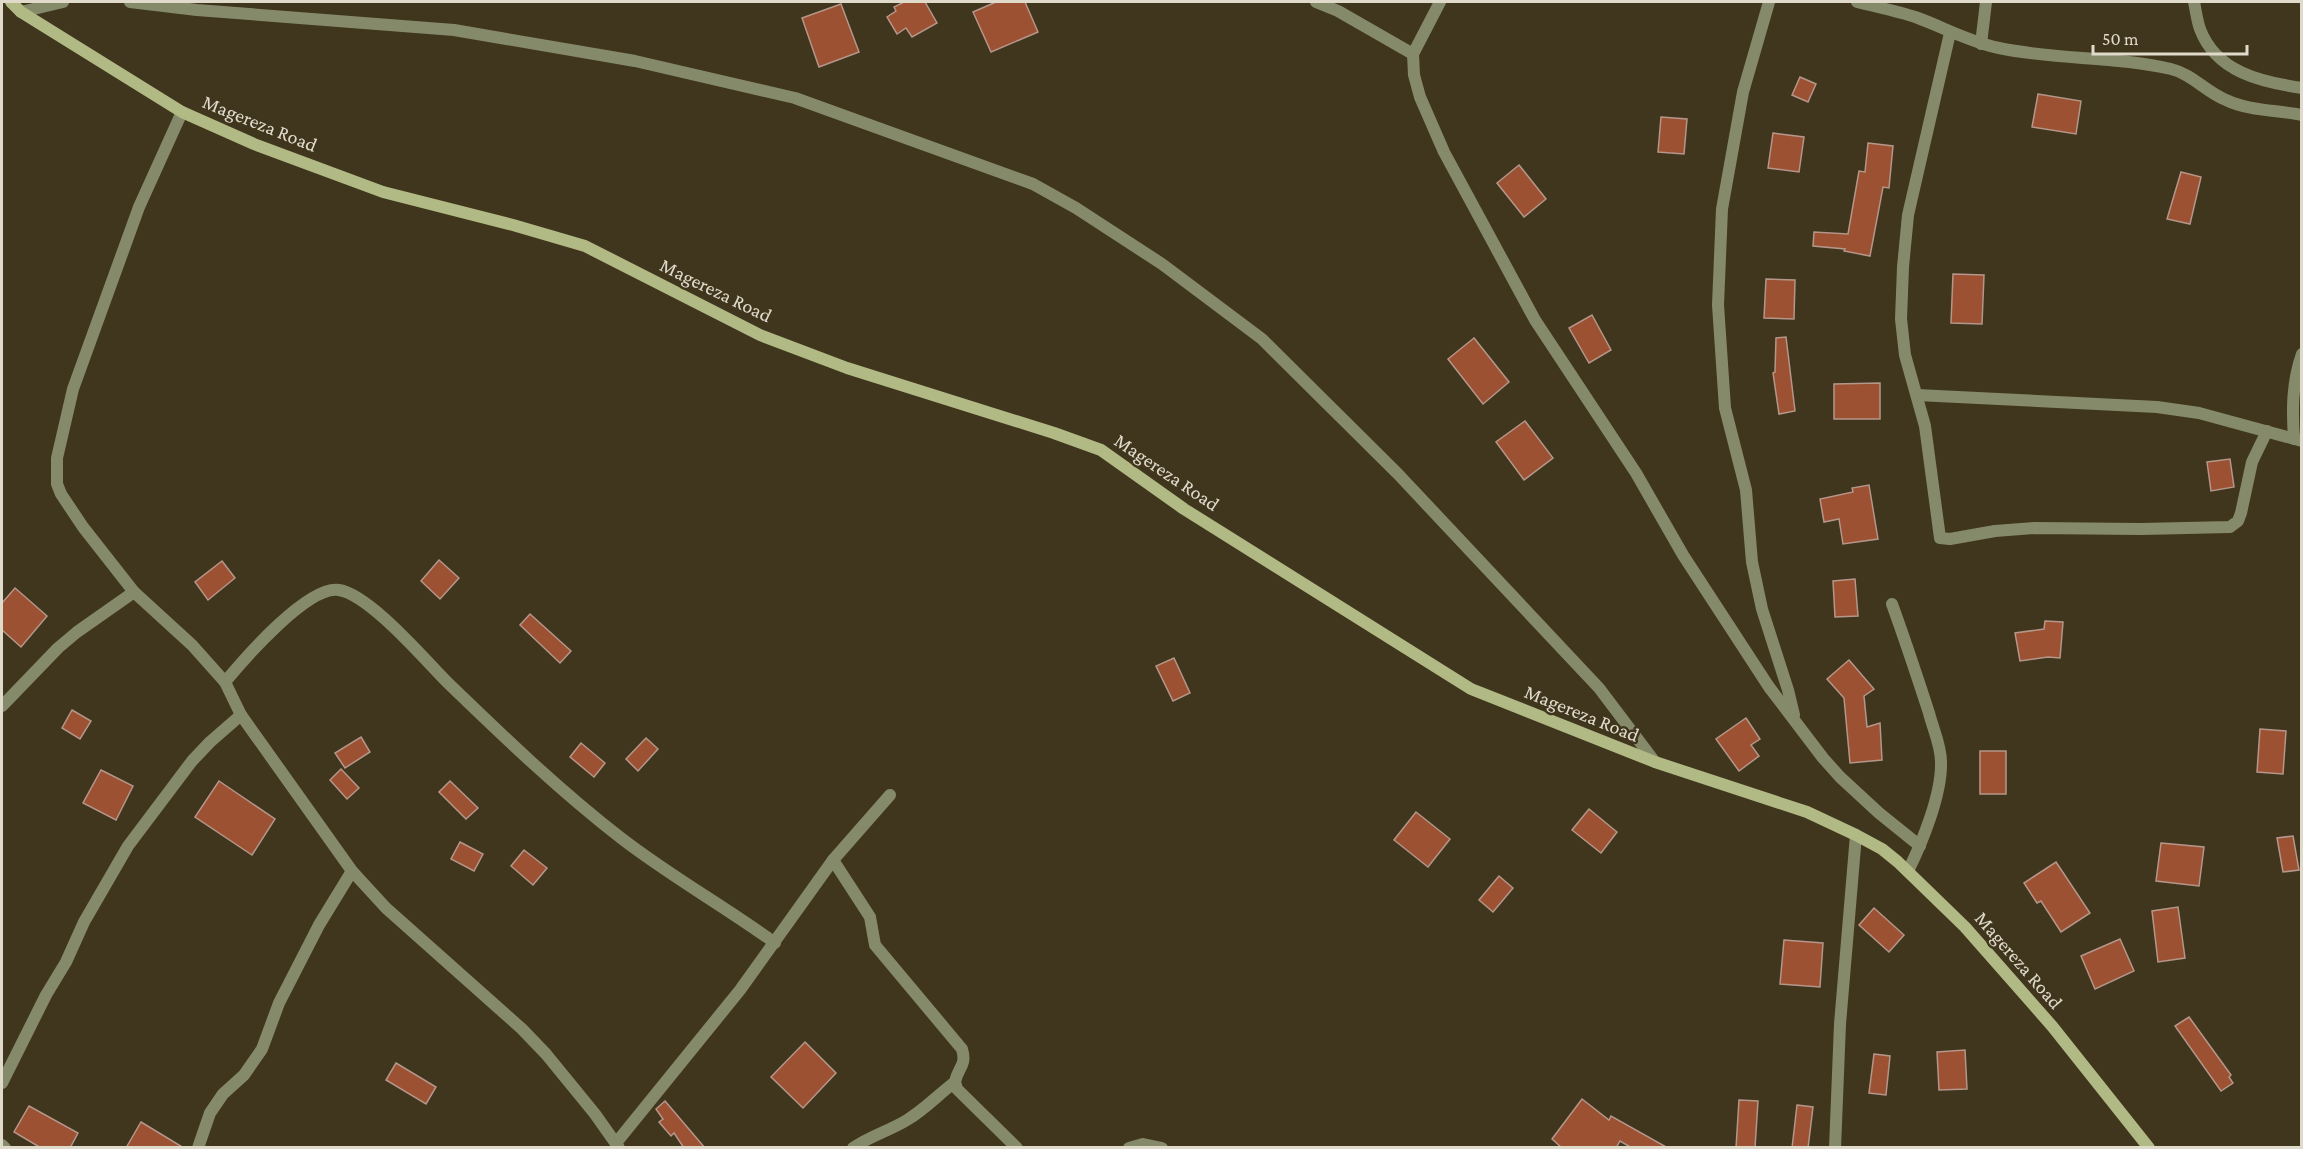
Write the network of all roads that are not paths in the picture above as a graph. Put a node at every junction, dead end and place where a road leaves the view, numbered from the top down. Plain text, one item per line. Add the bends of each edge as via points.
1 (11, 2) edge
2 (63, 2) edge
3 (130, 2) edge
4 (1316, 2) edge
5 (1440, 2) edge
6 (1769, 2) edge
7 (1857, 2) edge
8 (1986, 2) edge
9 (2194, 2) edge
10 (21, 12) junction
11 (1950, 33) junction
12 (1981, 44) junction
13 (1413, 54) junction
14 (2301, 88) edge
15 (182, 112) junction
16 (2301, 115) edge
17 (2301, 354) edge
18 (1917, 395) junction
19 (2267, 431) junction
20 (2298, 440) edge
21 (134, 592) junction
22 (1892, 604) dead end
23 (225, 682) junction
24 (2, 706) edge
25 (241, 716) junction
26 (1795, 718) junction
27 (1655, 762) junction
28 (890, 795) dead end
29 (1856, 835) junction
30 (1920, 846) junction
31 (833, 860) junction
32 (1908, 871) junction
33 (352, 872) junction
34 (775, 943) junction
35 (955, 1082) junction
36 (2, 1083) edge
37 (617, 1145) edge
38 (2146, 1146) edge
39 (198, 1148) edge
40 (853, 1148) edge
41 (1017, 1148) edge
42 (1129, 1148) edge
43 (1162, 1148) edge
44 (1835, 1148) edge

1 - 10 street, Magereza Road
2 - 10 street
3 - 27 street via 454,30 635,61 795,98 1033,184 1162,264 1262,339 1398,474 1599,688
4 - 13 street
5 - 13 street
6 - 26 street via 1743,92 1722,209 1718,305 1725,408 1746,490 1752,562
7 - 11 street via 1917,18
8 - 12 street
9 - 14 street via 2199,28 2221,59 2252,78
10 - 15 street, Magereza Road
11 - 12 street
11 - 18 street via 1905,239 1901,337
12 - 16 street via 2174,70 2234,104
13 - 26 street via 1420,97 1444,152 1535,320 1636,473 1754,665
15 - 21 street via 139,207 73,389 57,458 57,484 65,501
15 - 27 street, Magereza Road via 254,144 384,192 585,246 760,335 847,368 1101,450 1184,509 1471,689
17 - 20 street via 2293,394
18 - 19 street via 2157,407 2199,413
18 - 19 street via 1943,540 2035,528 2230,527 2240,517 2252,462
19 - 20 street
21 - 23 street via 192,645
21 - 24 street via 58,648
22 - 30 street via 1941,758 1938,784
23 - 25 street
23 - 34 street via 308,600 331,590 352,595 390,625 581,807 665,871
25 - 33 street
25 - 36 street via 192,761 128,846 84,922
26 - 30 street via 1846,783
27 - 29 street, Magereza Road via 1807,812
28 - 31 street
29 - 32 street, Magereza Road via 1882,849
29 - 44 street via 1840,1024
30 - 32 street
31 - 34 street
31 - 35 street via 870,917 875,945 962,1048 965,1058
32 - 38 street, Magereza Road via 1997,962
33 - 37 street via 386,908 522,1029
33 - 39 street via 319,925 279,1003 262,1049 215,1105
34 - 37 street
35 - 40 street via 909,1119
35 - 41 street via 957,1089
42 - 43 street via 1143,1144

